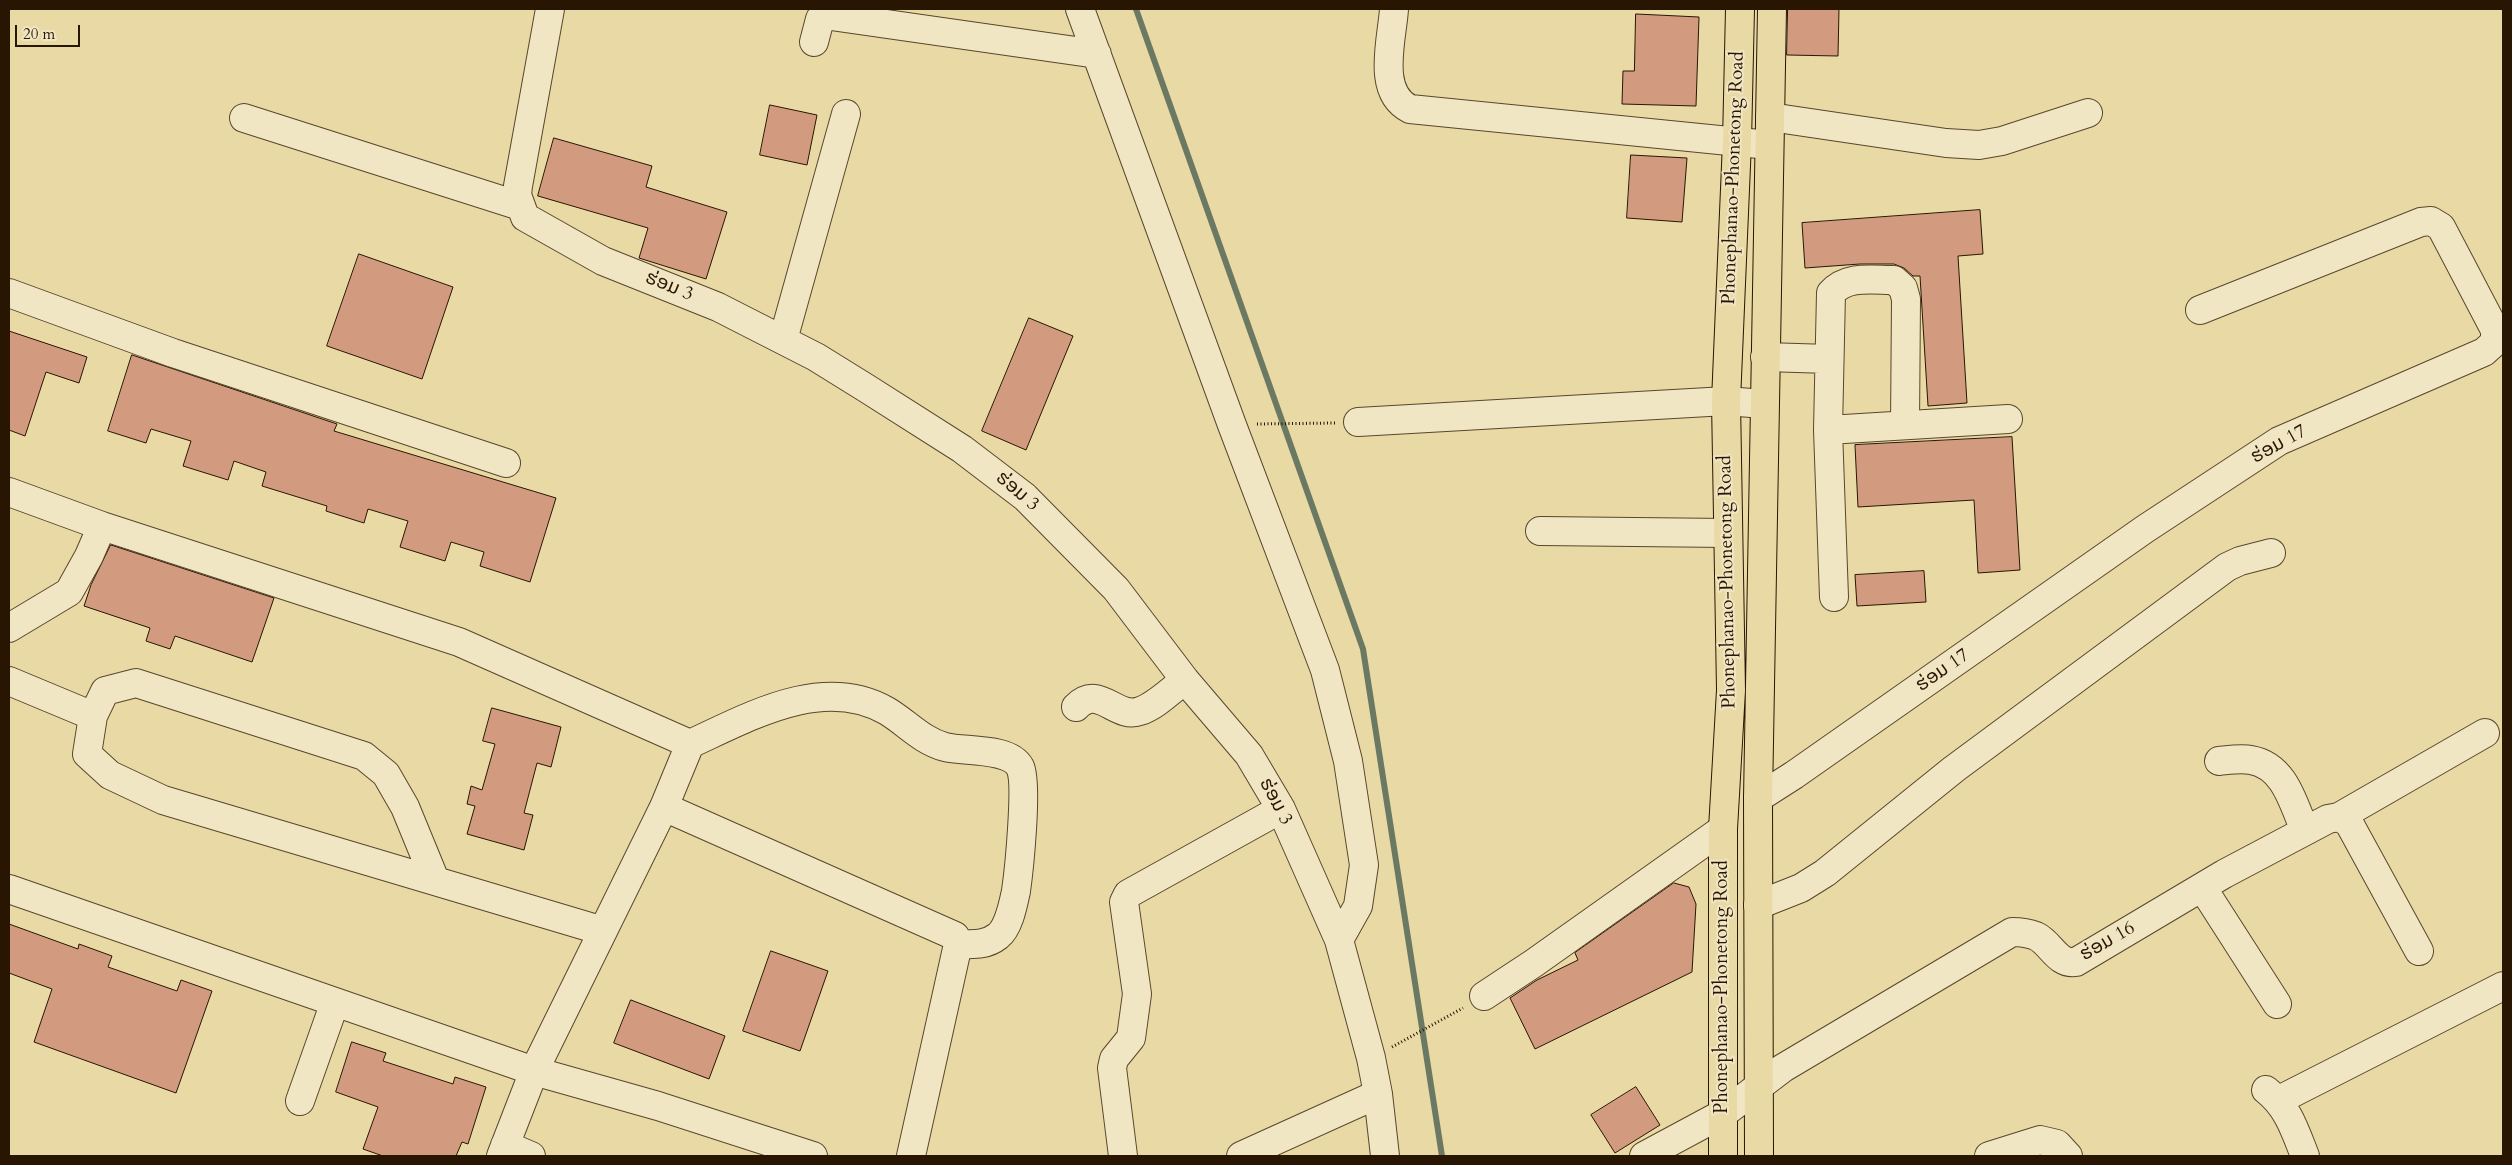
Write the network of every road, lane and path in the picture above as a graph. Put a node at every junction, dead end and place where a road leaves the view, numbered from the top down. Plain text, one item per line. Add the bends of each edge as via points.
1 (550, 9) edge
2 (1080, 9) edge
3 (1394, 9) edge
4 (1740, 9) edge
5 (1772, 9) edge
6 (814, 42) dead end
7 (1097, 54) junction
8 (2088, 113) dead end
9 (846, 114) dead end
10 (1770, 117) junction
11 (244, 118) dead end
12 (1737, 142) junction
13 (1769, 145) junction
14 (520, 206) junction
15 (9, 294) edge
16 (2200, 310) dead end
17 (783, 340) junction
18 (2499, 347) edge
19 (1765, 357) junction
20 (1829, 359) junction
21 (1726, 401) junction
22 (1764, 404) junction
23 (2008, 419) dead end
24 (1358, 422) joint
25 (1232, 425) junction
26 (1905, 425) junction
27 (1828, 430) junction
28 (506, 463) dead end
29 (9, 492) edge
30 (102, 526) junction
31 (1540, 531) dead end
32 (1728, 533) junction
33 (2271, 553) dead end
34 (1834, 597) dead end
35 (9, 628) edge
36 (1185, 680) junction
37 (9, 682) edge
38 (1731, 690) junction
39 (1760, 691) junction
40 (1076, 707) dead end
41 (93, 716) junction
42 (2485, 733) dead end
43 (690, 744) junction
44 (2219, 761) dead end
45 (1758, 798) junction
46 (664, 808) junction
47 (1281, 809) junction
48 (2339, 817) junction
49 (1723, 829) junction
50 (2305, 831) junction
51 (435, 880) junction
52 (2202, 887) junction
53 (9, 890) edge
54 (1758, 905) junction
55 (603, 931) junction
56 (1339, 940) junction
57 (958, 944) junction
58 (2418, 951) dead end
59 (2503, 986) edge
60 (1484, 996) joint
61 (336, 1002) junction
62 (2277, 1004) dead end
63 (1387, 1050) dead end
64 (534, 1071) junction
65 (1760, 1084) junction
66 (1378, 1094) junction
67 (300, 1100) dead end
68 (1724, 1113) junction
69 (503, 1151) edge
70 (531, 1156) edge
71 (813, 1156) edge
72 (911, 1156) edge
73 (1123, 1156) edge
74 (1241, 1156) edge
75 (1385, 1156) edge
76 (1644, 1156) edge
77 (1723, 1156) edge
78 (1759, 1156) edge
79 (1989, 1156) edge
80 (2068, 1156) edge
81 (2305, 1156) edge

1 - 14 street via 518,186
2 - 7 street
3 - 12 street via 1389,76 1395,98 1410,109
4 - 12 main road, Phonephanao-Phonetong Road
5 - 10 main road, Phonephanao-Phonetong Road
6 - 7 street via 820,19 832,16
7 - 25 street
8 - 10 street via 2002,141 1978,145
9 - 17 street
10 - 13 main road, Phonephanao-Phonetong Road
11 - 14 street
12 - 13 street
12 - 21 main road, Phonephanao-Phonetong Road
13 - 19 main road, Phonephanao-Phonetong Road
14 - 17 street, ຮ່ອມ 3 via 525,218 532,223 603,261 718,306
15 - 28 street
16 - 18 street, ຮ່ອມ 17 via 2421,222 2431,221 2441,227 2446,236 2495,330
17 - 36 street, ຮ່ອມ 3 via 816,357 962,449 1025,496 1116,589
18 - 45 street, ຮ່ອມ 17 via 2279,441 2145,529
19 - 20 street
19 - 22 main road, Phonephanao-Phonetong Road
20 - 26 street via 1831,293 1849,281 1894,280 1903,288 1906,299
20 - 27 street
21 - 22 street
21 - 24 street
21 - 32 main road, Phonephanao-Phonetong Road
22 - 39 main road, Phonephanao-Phonetong Road
23 - 26 street
24 - 25 path
25 - 56 street via 1325,670 1348,761 1364,866 1358,906
26 - 27 street
27 - 34 street
29 - 30 street
30 - 35 street via 69,592
30 - 43 street via 459,642
31 - 32 street
32 - 38 main road, Phonephanao-Phonetong Road
33 - 54 street via 2227,567 1954,768 1825,873 1801,888
36 - 40 street via 1139,712 1092,698 1083,700
36 - 47 street, ຮ່ອມ 3 via 1249,755
37 - 41 street
38 - 39 main road
38 - 49 main road, Phonephanao-Phonetong Road
39 - 45 main road, Phonephanao-Phonetong Road
41 - 51 street via 87,754 110,775 163,800
41 - 51 street via 105,692 136,683 364,756 386,774 405,807
42 - 48 street, ຮ່ອມ 16
43 - 46 street
43 - 57 street via 761,712 812,697 853,699 887,711 917,734 944,747 1004,755 1014,760 1020,767 1023,794 1016,892 1009,919 999,936 984,944
44 - 50 street via 2248,760 2265,764 2284,781
45 - 54 main road, Phonephanao-Phonetong Road
46 - 55 street
46 - 57 street via 955,936
47 - 56 street, ຮ່ອມ 3
47 - 73 street via 1128,894 1124,902 1137,994 1131,1038 1114,1059 1112,1068
48 - 50 street, ຮ່ອມ 16
48 - 58 street via 2352,828
49 - 60 street
49 - 68 main road, Phonephanao-Phonetong Road
50 - 52 street, ຮ່ອມ 16
51 - 55 street
52 - 62 street
52 - 65 street, ຮ່ອມ 16 via 2076,962 2063,961 2037,937 2012,932
53 - 61 street
54 - 65 main road, Phonephanao-Phonetong Road
55 - 64 street
56 - 66 street, ຮ່ອມ 3
57 - 72 street
59 - 81 street via 2273,1095 2292,1121
60 - 63 path
61 - 64 street
61 - 67 street
64 - 69 street
64 - 71 street via 658,1106
65 - 68 street, ຮ່ອມ 16
65 - 78 main road, Phonephanao-Phonetong Road
66 - 74 street
66 - 75 street, ຮ່ອມ 3
68 - 76 street, ຮ່ອມ 16
68 - 77 main road, Phonephanao-Phonetong Road
69 - 70 street
79 - 80 street via 2040,1140 2058,1144

